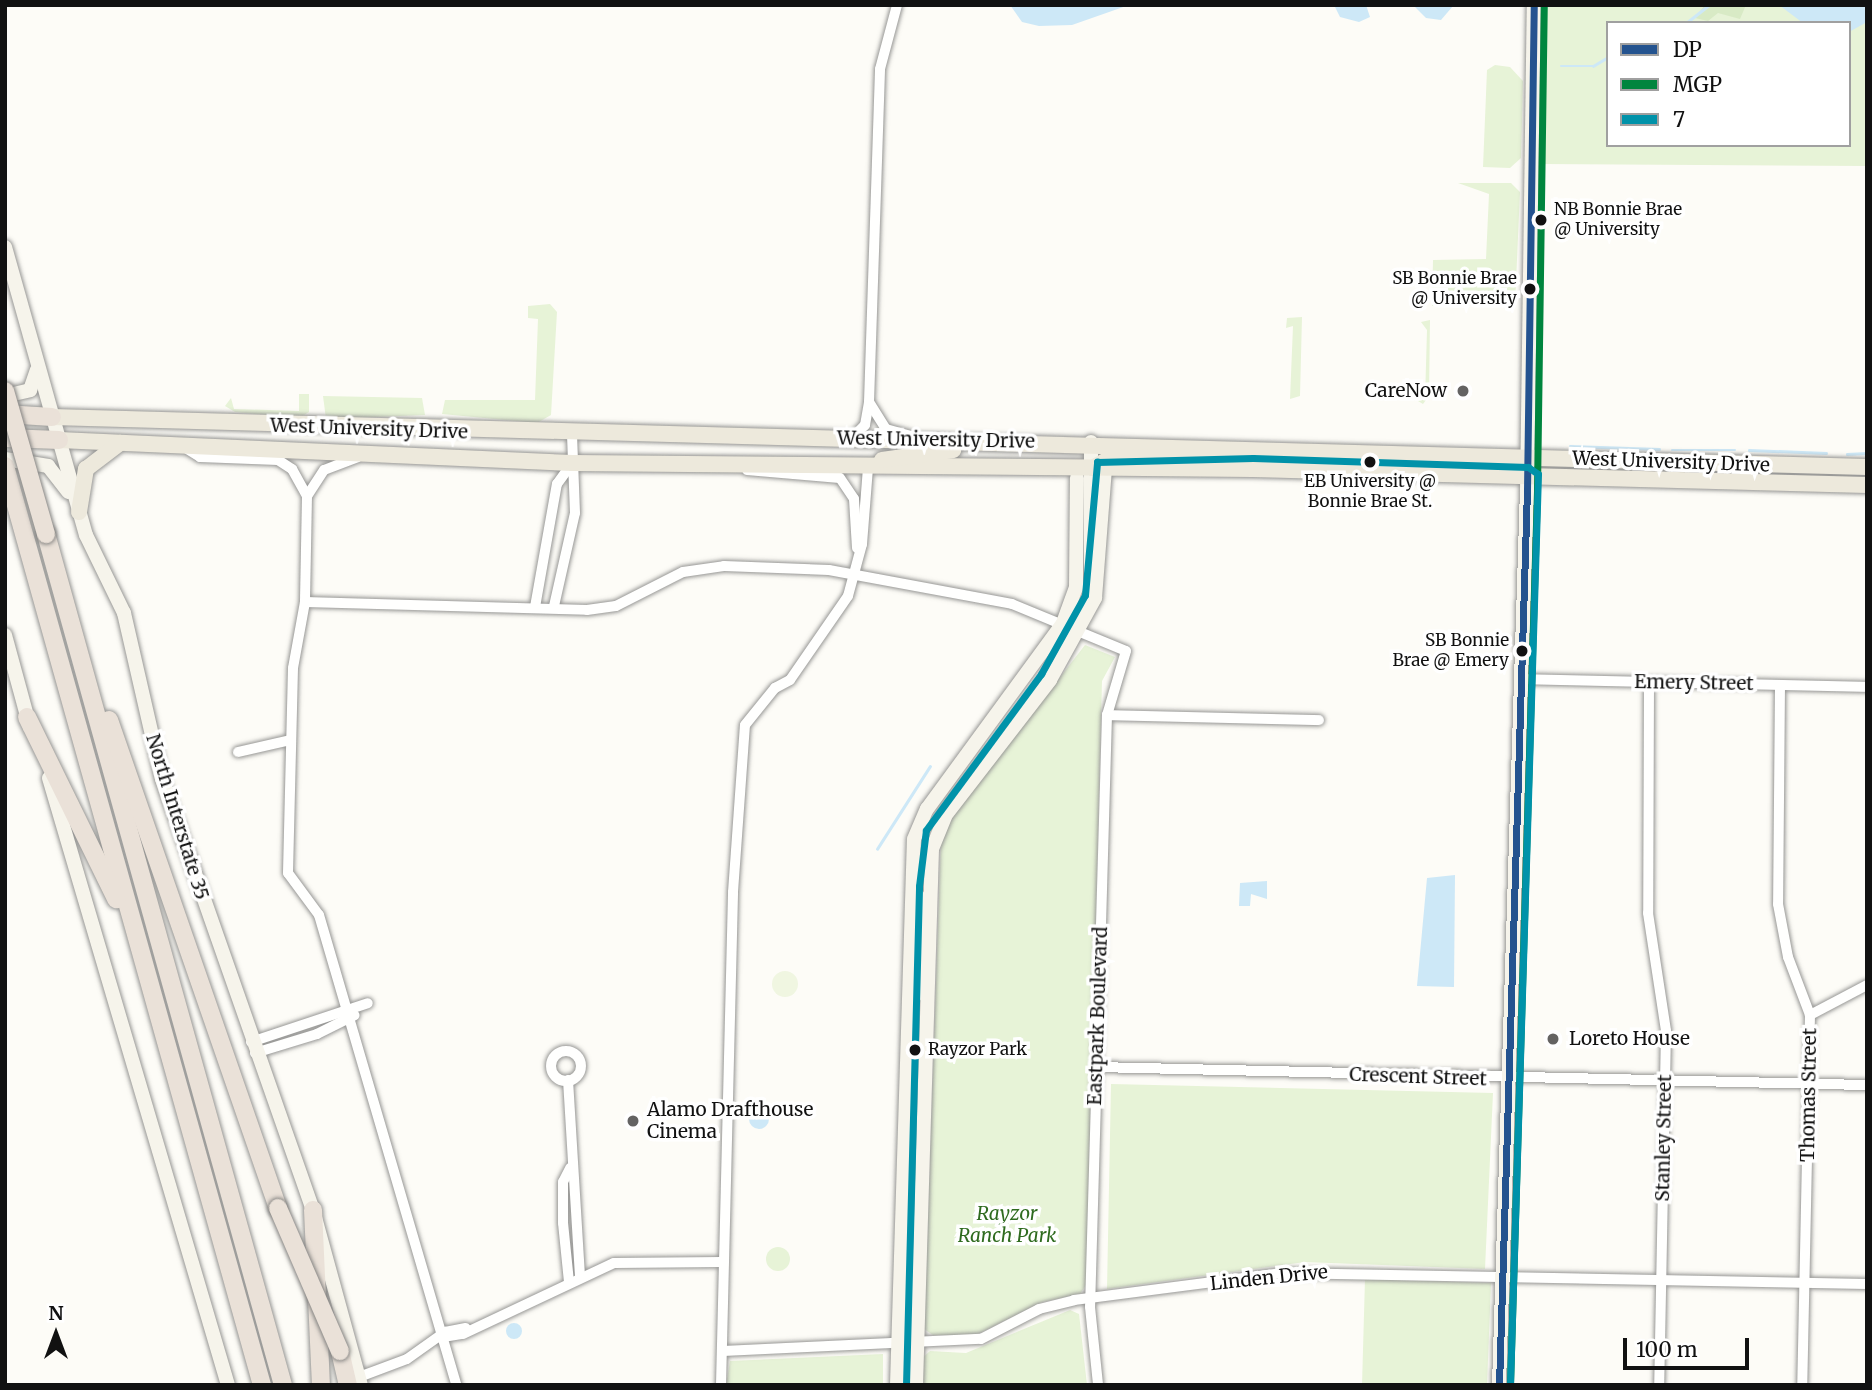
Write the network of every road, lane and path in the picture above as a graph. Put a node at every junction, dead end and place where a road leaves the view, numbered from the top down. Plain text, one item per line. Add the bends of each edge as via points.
1 (897, 5) edge
2 (1534, 5) edge
3 (5, 247) edge
4 (37, 366) junction
5 (5, 394) edge
6 (869, 401) junction
7 (5, 414) edge
8 (52, 417) junction
9 (317, 428) junction
10 (572, 434) junction
11 (5, 438) edge
12 (852, 439) junction
13 (59, 440) junction
14 (922, 440) junction
15 (130, 441) junction
16 (1091, 442) junction
17 (177, 443) junction
18 (1276, 449) junction
19 (316, 451) junction
20 (393, 454) junction
21 (1527, 457) junction
22 (5, 459) edge
23 (572, 463) junction
24 (727, 465) junction
25 (5, 466) edge
26 (1838, 466) junction
27 (849, 467) junction
28 (869, 467) junction
29 (935, 467) junction
30 (1867, 467) edge
31 (1098, 469) junction
32 (1528, 477) junction
33 (1077, 478) junction
34 (1838, 484) junction
35 (1867, 485) edge
36 (307, 496) junction
37 (79, 512) junction
38 (86, 535) junction
39 (857, 548) junction
40 (854, 572) junction
41 (305, 602) junction
42 (554, 606) junction
43 (535, 607) junction
44 (1063, 623) junction
45 (71, 626) junction
46 (1079, 631) junction
47 (5, 635) edge
48 (1521, 679) junction
49 (1649, 682) junction
50 (1780, 685) junction
51 (1867, 687) edge
52 (1107, 715) junction
53 (27, 717) junction
54 (1320, 720) dead end
55 (291, 740) junction
56 (238, 752) dead end
57 (918, 896) dead end
58 (148, 978) junction
59 (1867, 985) edge
60 (927, 997) junction
61 (368, 1003) dead end
62 (353, 1012) junction
63 (1810, 1015) junction
64 (253, 1047) junction
65 (1096, 1067) junction
66 (569, 1080) junction
67 (1507, 1080) junction
68 (1665, 1082) junction
69 (1809, 1084) junction
70 (1867, 1085) edge
71 (903, 1125) junction
72 (924, 1126) junction
73 (570, 1168) junction
74 (313, 1210) junction
75 (900, 1247) junction
76 (722, 1262) junction
77 (580, 1277) junction
78 (1501, 1278) junction
79 (1661, 1280) junction
80 (569, 1282) junction
81 (1805, 1283) junction
82 (1867, 1284) edge
83 (1090, 1298) junction
84 (443, 1337) junction
85 (896, 1345) junction
86 (916, 1345) junction
87 (723, 1351) junction
88 (356, 1382) edge
89 (228, 1385) edge
90 (262, 1385) edge
91 (283, 1385) edge
92 (321, 1385) edge
93 (456, 1385) edge
94 (721, 1385) edge
95 (897, 1385) edge
96 (907, 1385) edge
97 (916, 1385) edge
98 (1098, 1385) edge
99 (1499, 1385) edge
100 (1659, 1385) edge
101 (1802, 1385) edge

1 - 6 street via 880,69
2 - 21 main road
3 - 4 main road, North Interstate 35
4 - 5 main road via 30,390
4 - 8 main road, North Interstate 35
5 - 45 highway, bridge
6 - 12 street via 865,425
6 - 14 street via 886,429
7 - 8 highway, West University Drive
8 - 9 main road, West University Drive
8 - 13 main road, North Interstate 35
9 - 10 main road, West University Drive
9 - 19 main road
10 - 12 main road, West University Drive
10 - 23 street
11 - 13 highway, West University Drive
12 - 14 main road, West University Drive
13 - 15 main road, West University Drive
13 - 37 main road, North Interstate 35
14 - 16 main road, West University Drive
15 - 17 main road, West University Drive
15 - 37 main road via 91,461 81,481
16 - 18 main road, West University Drive
16 - 27 main road via 1071,450 922,452
16 - 31 main road
17 - 19 main road, West University Drive
17 - 36 street via 200,457 278,460 292,469
18 - 21 main road, West University Drive
18 - 31 main road via 1226,457 1111,458
19 - 20 main road, West University Drive
20 - 23 main road, West University Drive
20 - 36 street via 354,457 324,470
21 - 26 main road, West University Drive
21 - 32 main road
22 - 38 main road via 56,472
23 - 24 main road, West University Drive
23 - 42 street via 575,513
23 - 43 street via 557,484
24 - 27 main road, West University Drive
24 - 39 street via 772,476 840,478 854,499
25 - 58 highway
26 - 30 main road, West University Drive
26 - 34 main road
27 - 28 main road, West University Drive
28 - 29 main road, West University Drive
28 - 39 street
29 - 31 main road, West University Drive
29 - 33 main road via 948,476
31 - 32 main road, West University Drive
31 - 33 main road
31 - 46 main road via 1093,603
32 - 34 main road, West University Drive
32 - 48 main road
33 - 44 main road via 1076,589
34 - 35 main road, West University Drive
36 - 41 street
37 - 38 main road, North Interstate 35
38 - 64 main road, North Interstate 35 via 124,613 162,779
39 - 40 street
40 - 42 street via 723,566 683,572 616,606
40 - 44 street via 1012,604
40 - 76 street via 840,613 790,680 775,688 745,725 733,892
41 - 43 street
41 - 55 street via 293,668
42 - 43 street
44 - 46 street
44 - 71 main road via 927,809 914,839
45 - 88 highway, bridge via 101,695 278,1208
45 - 91 highway
46 - 52 street, Eastpark Boulevard via 1126,651
46 - 60 main road via 936,833
47 - 53 main road
48 - 49 street, Emery Street
48 - 67 main road
49 - 50 street, Emery Street
49 - 68 street, Stanley Street via 1648,913 1666,1031
50 - 51 street, Emery Street
50 - 63 street, Thomas Street via 1778,904 1788,957
52 - 54 street
52 - 65 street, Eastpark Boulevard
53 - 58 highway via 94,845
53 - 89 main road via 84,881
55 - 56 street
55 - 62 street via 288,873 319,915
57 - 60 main road via 916,983
58 - 90 highway
59 - 63 street
60 - 72 main road
61 - 62 street
62 - 64 street
62 - 84 street
63 - 69 street, Thomas Street
64 - 74 main road, North Interstate 35
65 - 67 street, Crescent Street
65 - 83 street, Eastpark Boulevard
66 - 66 street via 581,1069 575,1049 552,1053 553,1073
66 - 73 street
67 - 68 street, Crescent Street
67 - 78 main road
68 - 69 street, Crescent Street
68 - 79 street, Stanley Street
69 - 70 street, Crescent Street
69 - 81 street, Thomas Street
71 - 72 main road
71 - 75 main road
72 - 86 main road
73 - 77 street
73 - 80 street via 563,1182 562,1223
74 - 88 main road, North Interstate 35
74 - 92 highway
75 - 85 main road
75 - 86 main road via 909,1263 907,1333
76 - 77 street via 653,1258
76 - 87 street
77 - 80 street
78 - 79 street, Linden Drive
78 - 83 street, Linden Drive via 1327,1270
78 - 99 main road
79 - 81 street, Linden Drive
79 - 100 street, Stanley Street
80 - 84 street
81 - 82 street, Linden Drive
81 - 101 street, Thomas Street
83 - 86 street, Linden Drive via 1039,1309 981,1339
83 - 98 street, Eastpark Boulevard
84 - 88 street
84 - 93 street
85 - 86 street, Linden Drive
85 - 87 street, Linden Drive
85 - 95 main road
85 - 96 main road via 904,1355
86 - 97 main road
87 - 94 street

